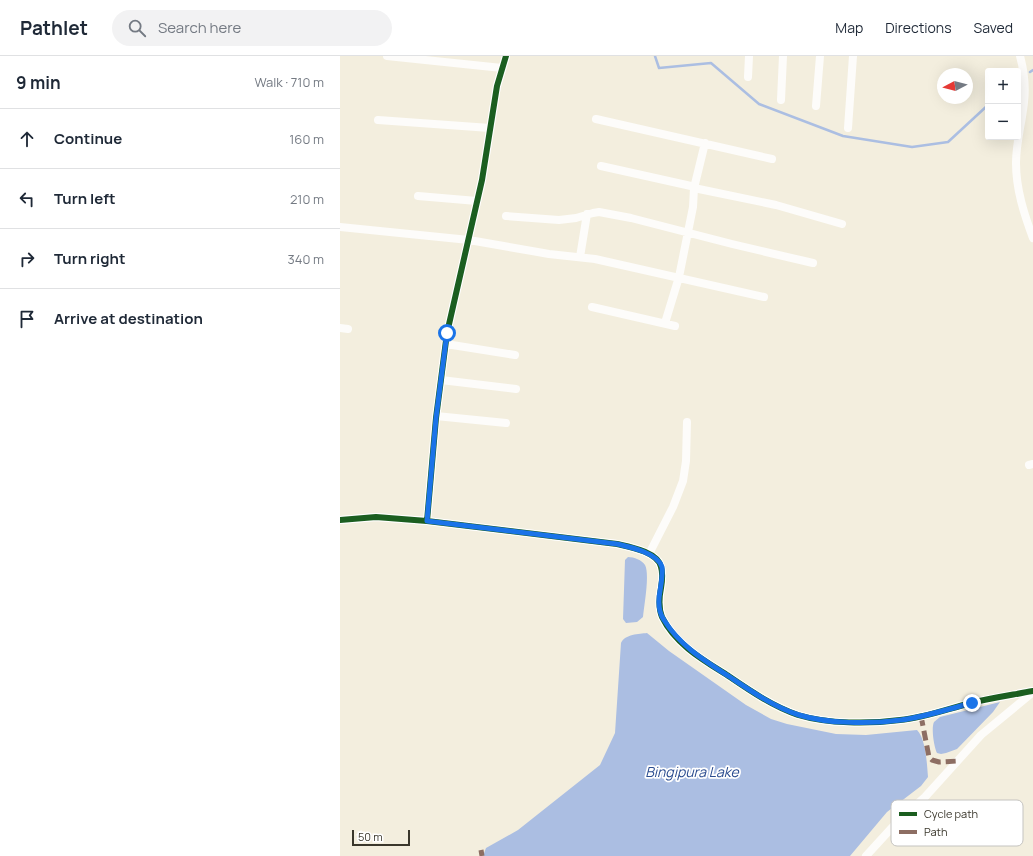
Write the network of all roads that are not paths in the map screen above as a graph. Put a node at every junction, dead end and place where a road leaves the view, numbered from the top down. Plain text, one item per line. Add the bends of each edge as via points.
1 (387, 56) edge
2 (506, 56) edge
3 (750, 56) edge
4 (782, 56) edge
5 (820, 56) edge
6 (853, 56) edge
7 (1020, 56) edge
8 (502, 68) junction
9 (748, 77) dead end
10 (781, 100) dead end
11 (816, 106) dead end
12 (596, 118) dead end
13 (378, 120) dead end
14 (490, 128) junction
15 (848, 128) dead end
16 (705, 143) junction
17 (772, 159) dead end
18 (601, 166) dead end
19 (694, 188) junction
20 (418, 196) dead end
21 (477, 201) junction
22 (587, 214) junction
23 (506, 216) dead end
24 (842, 224) dead end
25 (340, 227) edge
26 (688, 233) junction
27 (1033, 238) edge
28 (469, 240) junction
29 (580, 257) junction
30 (813, 263) dead end
31 (678, 277) junction
32 (764, 297) dead end
33 (592, 306) dead end
34 (665, 323) junction
35 (675, 326) dead end
36 (446, 344) junction
37 (515, 355) dead end
38 (440, 380) junction
39 (516, 389) dead end
40 (436, 416) junction
41 (687, 422) dead end
42 (506, 423) dead end
43 (340, 520) edge
44 (427, 521) junction
45 (649, 554) junction
46 (1033, 692) edge
47 (922, 800) edge
48 (891, 829) edge
49 (866, 856) edge

1 - 8 street
2 - 8 street
3 - 9 street
4 - 10 street
5 - 11 street
6 - 15 street
7 - 27 street via 1025,94 1017,146 1016,176 1024,213
8 - 14 street
12 - 16 street
13 - 14 street
14 - 21 street
16 - 17 street
16 - 19 street
18 - 19 street
19 - 24 street via 776,205
19 - 26 street
20 - 21 street
21 - 28 street
22 - 23 street via 559,220
22 - 26 street via 599,212 631,218
22 - 29 street
25 - 28 street
26 - 30 street
26 - 31 street
28 - 29 street
28 - 36 street
29 - 31 street
31 - 32 street
31 - 34 street
33 - 34 street
34 - 35 street
36 - 37 street
36 - 38 street
38 - 39 street
38 - 40 street
40 - 42 street
40 - 44 street
41 - 45 street via 683,481
43 - 44 street via 376,517
44 - 45 street via 610,543
45 - 46 street via 662,567 660,613 677,638 701,659 768,702 798,714 835,721 901,720
46 - 47 street via 981,735
48 - 49 street

